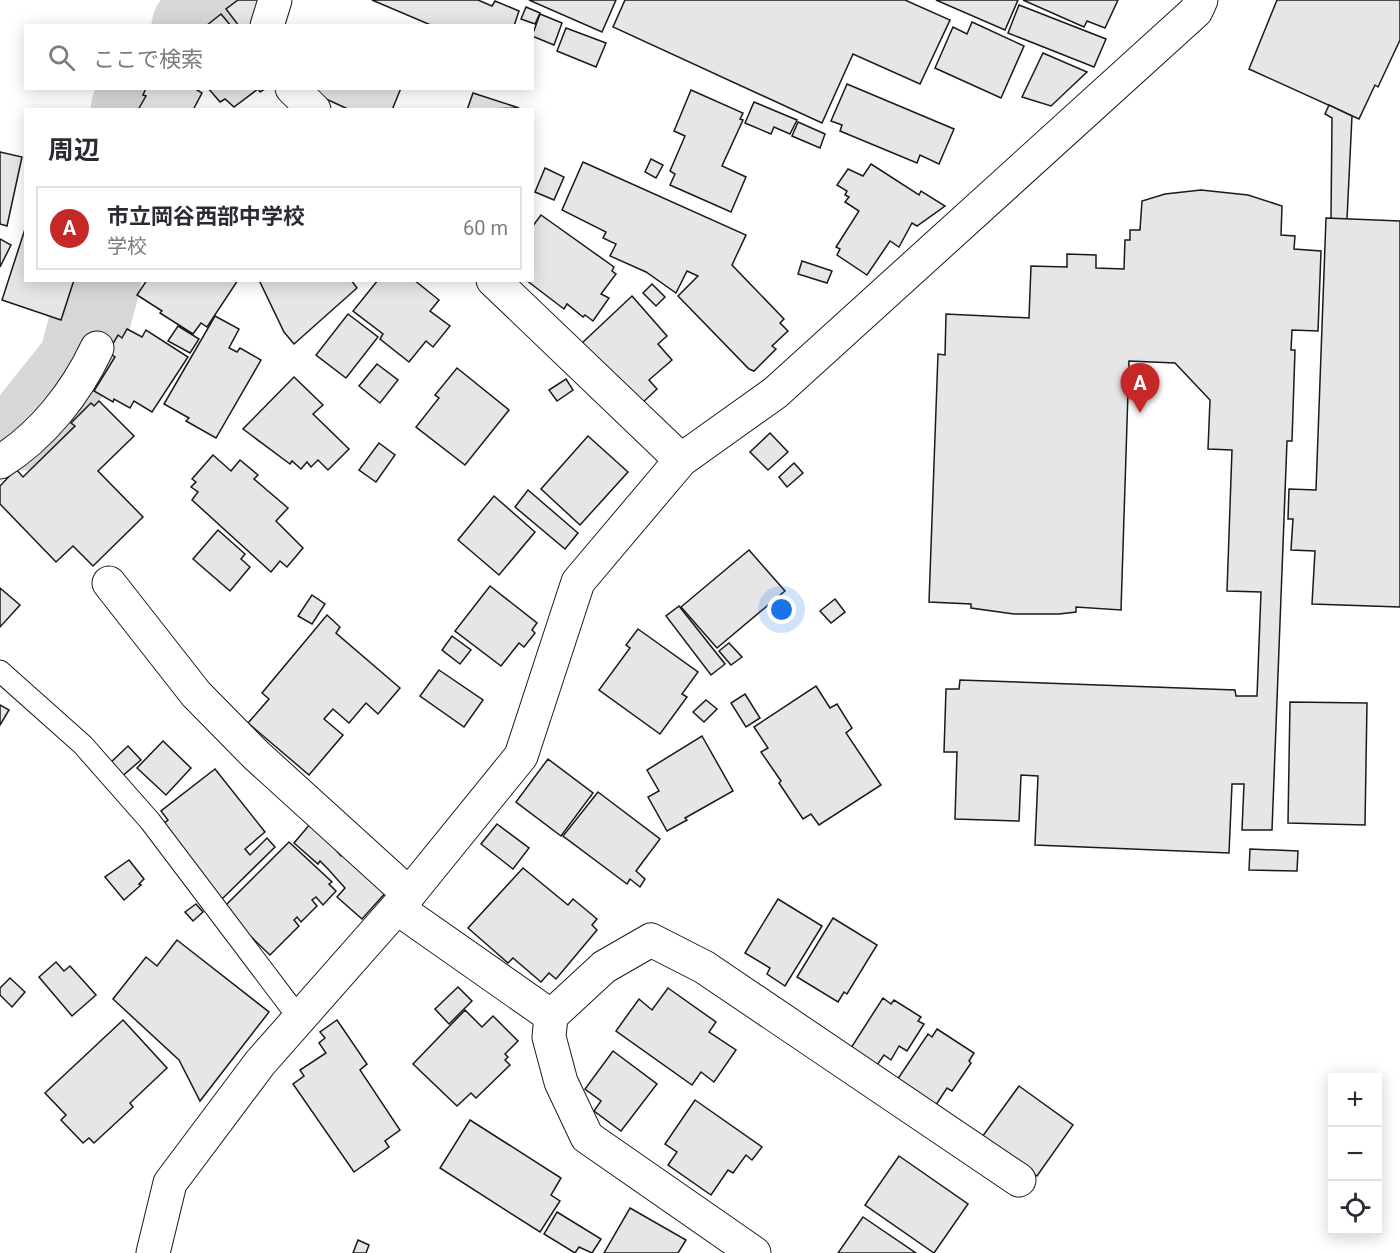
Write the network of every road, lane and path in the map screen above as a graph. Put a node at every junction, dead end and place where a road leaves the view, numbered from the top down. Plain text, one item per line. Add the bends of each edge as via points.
1 (275, 0) edge
2 (1201, 0) edge
3 (268, 24) edge
4 (294, 90) edge
5 (312, 108) edge
6 (495, 282) edge
7 (97, 348) dead end
8 (681, 460) junction
9 (0, 462) edge
10 (109, 583) dead end
11 (0, 671) edge
12 (403, 901) junction
13 (551, 1016) junction
14 (299, 1018) junction
15 (1019, 1180) dead end
16 (153, 1253) edge
17 (754, 1253) edge

1 - 3 street
2 - 8 street via 1196,11 775,393
4 - 5 street
6 - 8 street
7 - 9 street via 59,409 22,448
8 - 12 street via 578,582 521,756
10 - 12 street via 196,694
11 - 14 lane via 83,745 150,821
12 - 13 street
12 - 14 street
13 - 15 street via 604,967 651,940 704,967
13 - 17 street via 549,1037 561,1082 587,1137
14 - 16 street via 260,1063 170,1183

